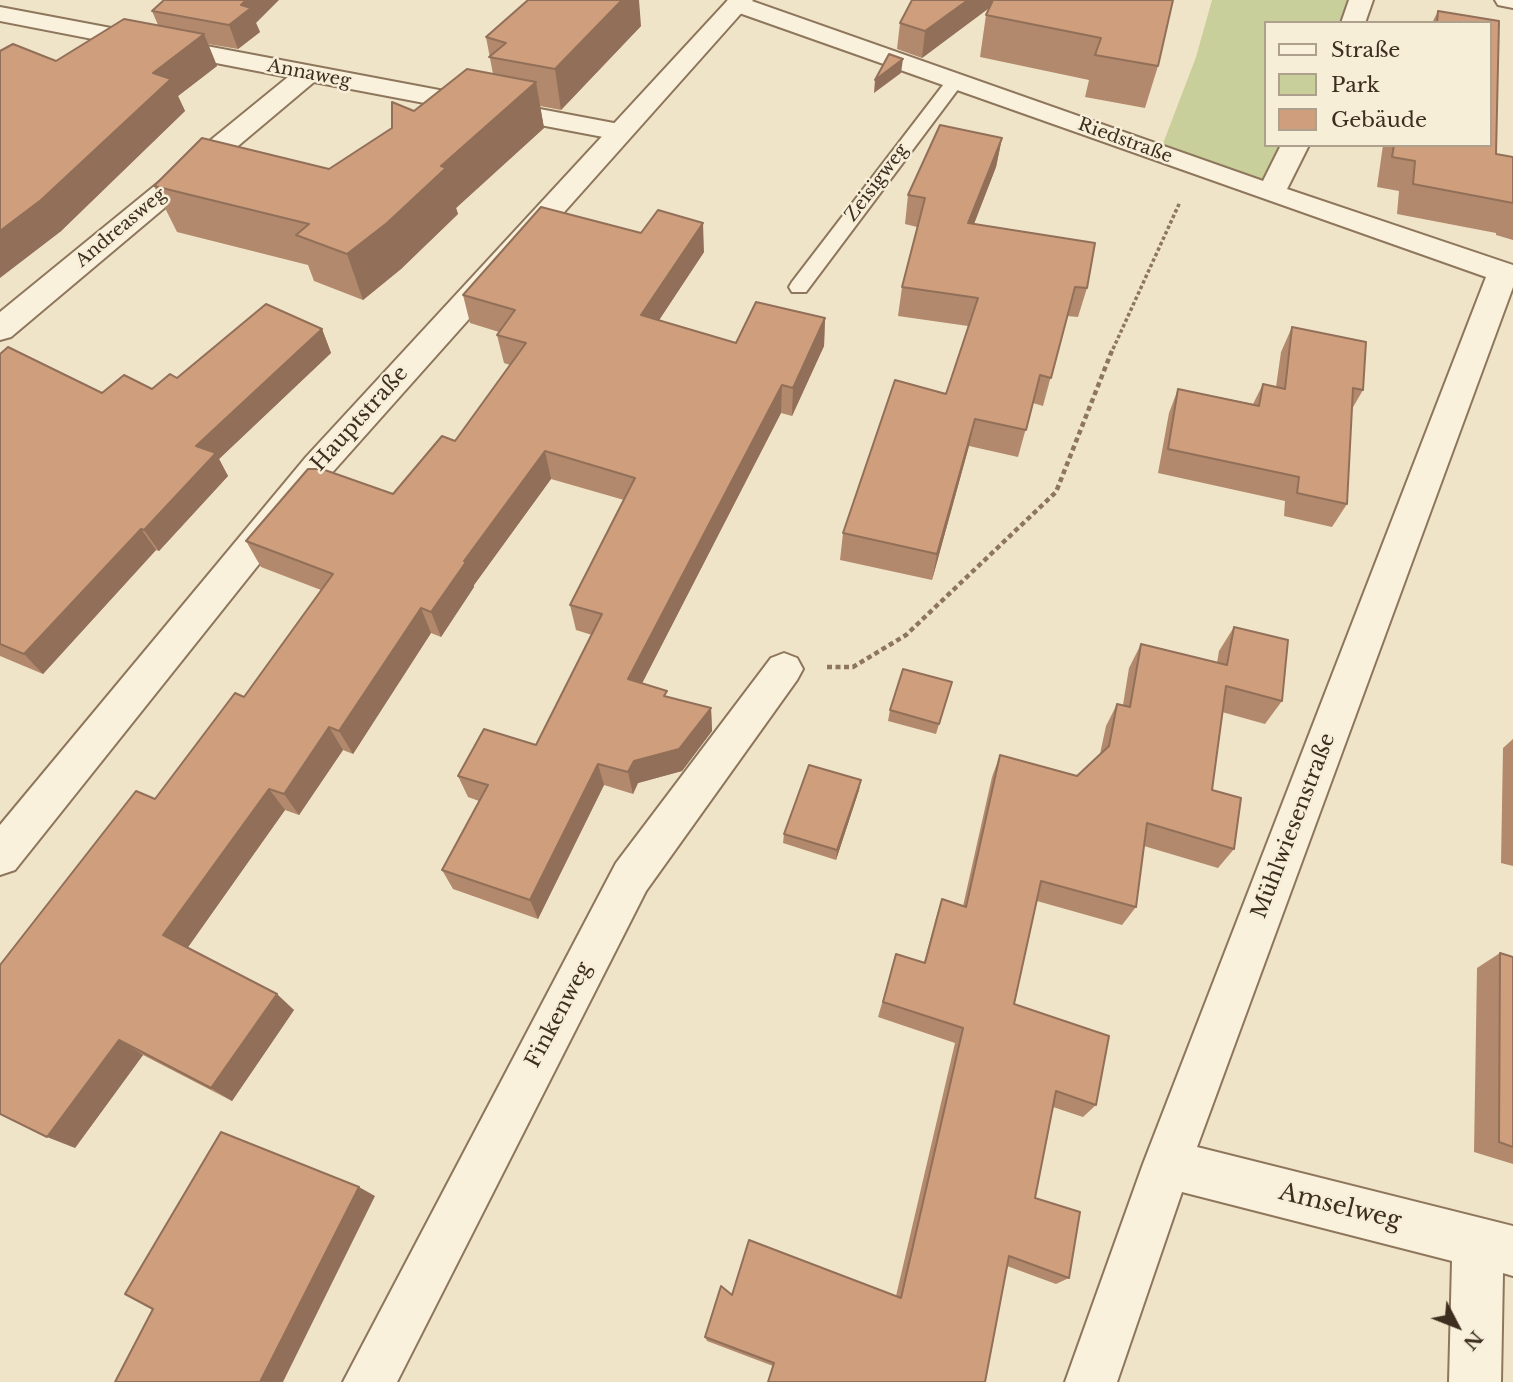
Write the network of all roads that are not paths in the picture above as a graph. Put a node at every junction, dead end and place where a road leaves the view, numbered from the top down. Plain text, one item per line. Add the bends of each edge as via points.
1 (1361, 0) edge
2 (1507, 0) edge
3 (1513, 1) edge
4 (739, 2) edge
5 (0, 14) edge
6 (1354, 21) edge
7 (307, 74) junction
8 (956, 80) junction
9 (619, 132) junction
10 (1294, 147) edge
11 (1271, 192) junction
12 (1508, 274) edge
13 (799, 286) dead end
14 (0, 329) edge
15 (784, 669) road end
16 (0, 856) edge
17 (1167, 1164) junction
18 (1495, 1246) edge
19 (369, 1382) edge
20 (1091, 1382) edge
21 (1475, 1382) edge

1 - 6 street
2 - 3 street
4 - 8 street, Riedstraße
4 - 9 street, Hauptstraße
5 - 7 street, Annaweg
7 - 9 street, Annaweg
7 - 14 street, Andreasweg
8 - 11 street, Riedstraße
8 - 13 lane, Zeisigweg
9 - 16 street, Hauptstraße via 318,466
10 - 11 street
11 - 12 street, Riedstraße
12 - 17 street, Mühlwiesenstraße
15 - 19 street, Finkenweg via 631,877
17 - 18 street, Amselweg
17 - 20 street, Mühlwiesenstraße
18 - 21 street

